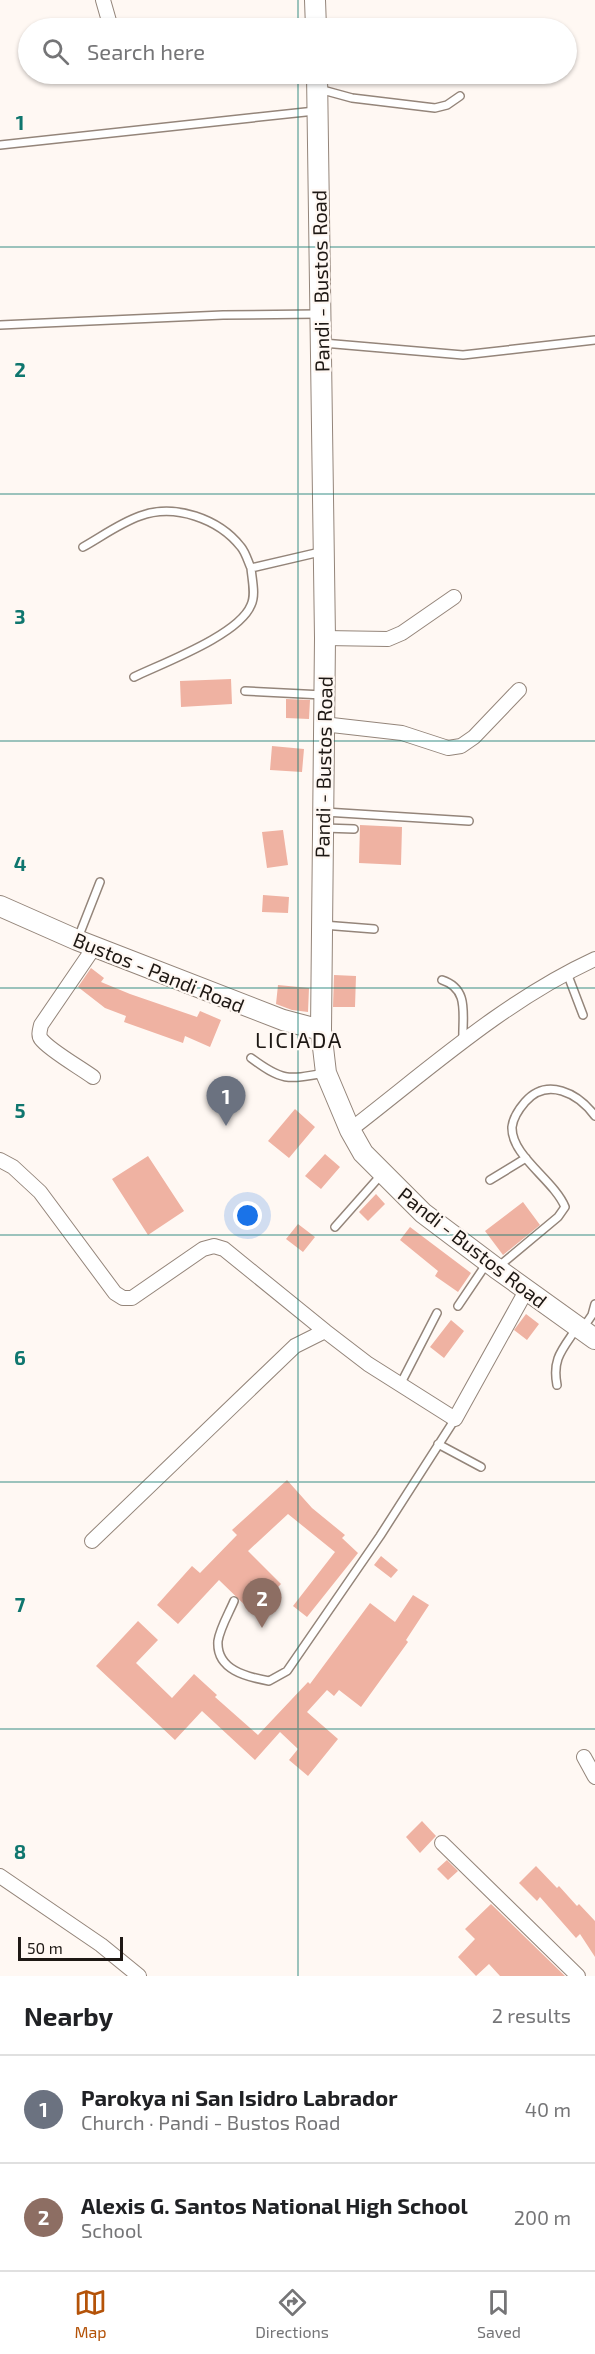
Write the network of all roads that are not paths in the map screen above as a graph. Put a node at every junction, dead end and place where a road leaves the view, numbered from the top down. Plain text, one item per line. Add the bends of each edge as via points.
1 (103, 0) edge
2 (315, 0) edge
3 (108, 18) edge
4 (316, 18) edge
5 (317, 84) edge
6 (322, 84) edge
7 (460, 96) dead end
8 (317, 111) junction
9 (0, 145) edge
10 (320, 314) junction
11 (0, 325) edge
12 (595, 340) edge
13 (320, 343) junction
14 (83, 547) dead end
15 (323, 552) junction
16 (251, 568) junction
17 (454, 597) dead end
18 (325, 638) junction
19 (134, 677) dead end
20 (519, 690) dead end
21 (245, 691) dead end
22 (324, 695) junction
23 (323, 724) junction
24 (322, 820) junction
25 (469, 821) dead end
26 (354, 829) dead end
27 (100, 882) dead end
28 (0, 906) edge
29 (321, 925) junction
30 (374, 929) dead end
31 (86, 943) junction
32 (595, 959) edge
33 (567, 973) junction
34 (442, 980) dead end
35 (583, 1016) dead end
36 (321, 1030) junction
37 (464, 1042) junction
38 (251, 1058) dead end
39 (326, 1073) junction
40 (93, 1077) dead end
41 (595, 1116) edge
42 (350, 1131) junction
43 (526, 1158) junction
44 (0, 1161) edge
45 (382, 1174) junction
46 (490, 1180) dead end
47 (335, 1227) dead end
48 (492, 1265) junction
49 (526, 1291) junction
50 (595, 1304) edge
51 (458, 1306) dead end
52 (437, 1313) dead end
53 (325, 1331) junction
54 (585, 1332) edge
55 (401, 1383) junction
56 (557, 1385) dead end
57 (455, 1419) junction
58 (438, 1444) junction
59 (481, 1467) dead end
60 (92, 1541) dead end
61 (234, 1601) dead end
62 (584, 1757) dead end
63 (595, 1777) edge
64 (442, 1843) dead end
65 (0, 1876) edge
66 (139, 1976) edge
67 (578, 1976) edge

1 - 3 street
2 - 4 main road
5 - 8 main road, Pandi - Bustos Road
6 - 7 lane via 352,98 435,108
8 - 9 lane
8 - 10 main road, Pandi - Bustos Road
10 - 11 lane
10 - 13 main road, Pandi - Bustos Road
12 - 13 lane via 463,355
13 - 15 main road, Pandi - Bustos Road
14 - 16 lane via 142,515 192,514 207,520 242,548
15 - 16 lane
15 - 18 main road, Pandi - Bustos Road
16 - 19 lane via 252,605 238,623 220,636
17 - 18 street via 388,639
18 - 22 main road, Pandi - Bustos Road
20 - 23 street via 461,747 448,748 402,733
21 - 22 lane
22 - 23 main road, Pandi - Bustos Road
23 - 24 main road, Pandi - Bustos Road
24 - 25 lane
24 - 26 lane
24 - 29 main road, Pandi - Bustos Road
27 - 31 lane
28 - 31 main road, Bustos - Pandi Road
29 - 30 lane
29 - 36 main road, Pandi - Bustos Road
31 - 36 main road, Bustos - Pandi Road via 283,1020
31 - 40 street via 39,1033 49,1046
32 - 33 street
33 - 35 lane
33 - 37 street via 538,988
34 - 37 lane via 453,984 462,997
36 - 39 main road, Pandi - Bustos Road
37 - 42 street
38 - 39 lane via 283,1078
39 - 42 main road, Pandi - Bustos Road
41 - 43 lane via 574,1097 558,1090 544,1088 530,1096 519,1108 512,1125 513,1139
42 - 45 main road, Pandi - Bustos Road
43 - 46 lane
43 - 48 lane via 560,1195 565,1207 558,1217
44 - 53 street via 13,1167 40,1192 115,1293 123,1298 132,1298 203,1249 214,1246 224,1249
45 - 47 lane
45 - 48 main road, Pandi - Bustos Road via 423,1213
48 - 49 main road, Pandi - Bustos Road
48 - 51 lane
49 - 54 main road, Pandi - Bustos Road
49 - 57 street
50 - 54 lane
52 - 55 lane
53 - 55 street
53 - 60 street via 295,1346
54 - 56 lane via 557,1356
55 - 57 street
57 - 58 lane
58 - 59 lane
58 - 61 lane via 287,1671 269,1682 244,1676 224,1660 218,1642
62 - 63 street
64 - 67 street
65 - 66 street via 101,1944

